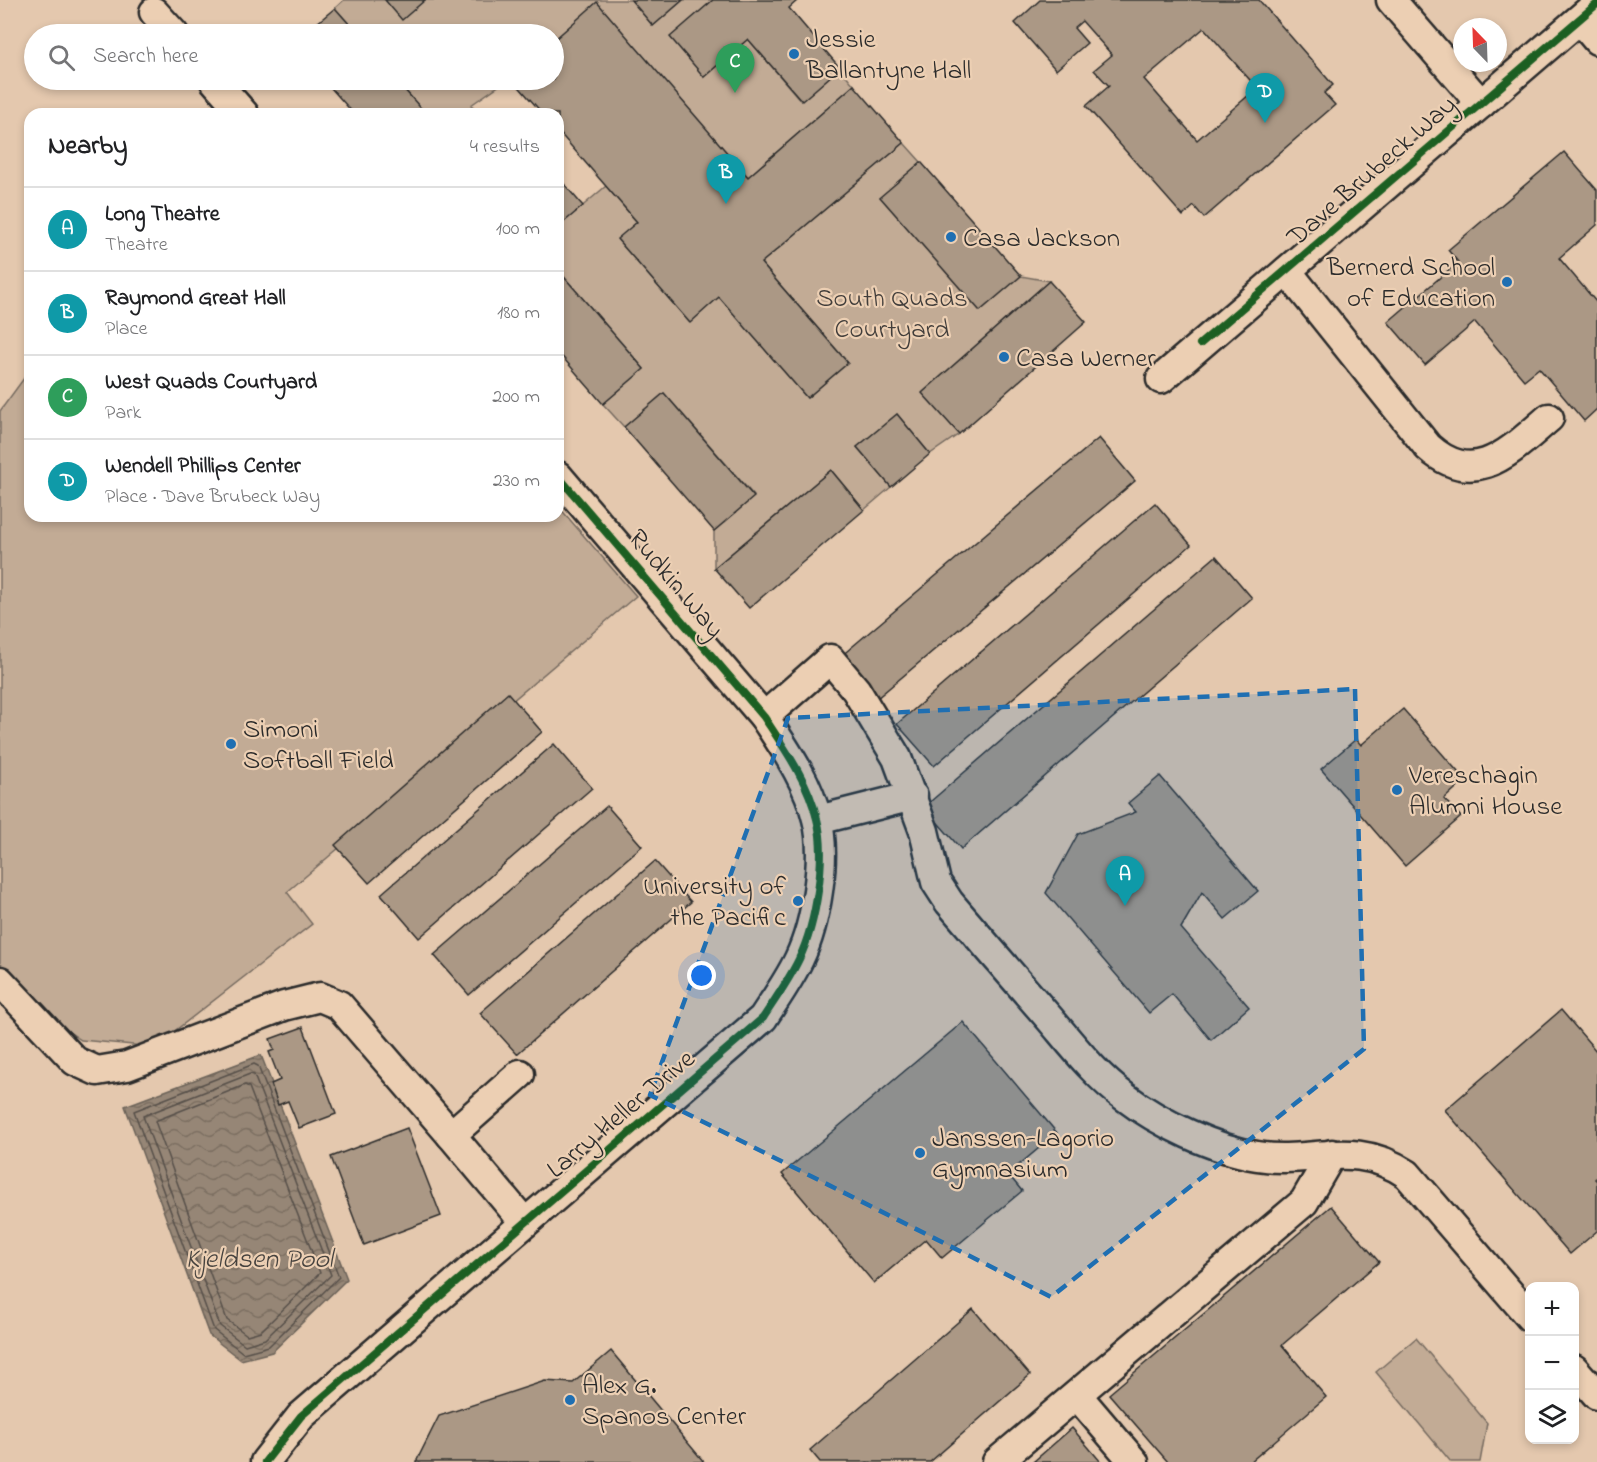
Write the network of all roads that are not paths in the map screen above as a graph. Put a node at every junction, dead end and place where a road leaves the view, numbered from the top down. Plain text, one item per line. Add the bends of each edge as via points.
1 (1391, 0) edge
2 (154, 12) dead end
3 (1591, 21) edge
4 (165, 24) edge
5 (223, 90) edge
6 (1481, 104) junction
7 (239, 108) edge
8 (1287, 271) junction
9 (1161, 379) dead end
10 (1549, 418) dead end
11 (564, 483) edge
12 (764, 717) junction
13 (913, 796) junction
14 (818, 820) junction
15 (0, 981) edge
16 (520, 1074) dead end
17 (451, 1135) junction
18 (1332, 1154) junction
19 (524, 1222) junction
20 (1525, 1311) edge
21 (1579, 1374) edge
22 (1077, 1395) junction
23 (1597, 1395) edge
24 (265, 1462) edge
25 (997, 1462) edge
26 (1134, 1462) edge

1 - 6 street
2 - 4 street
3 - 6 street, Dave Brubeck Way
5 - 7 street
6 - 8 street, Dave Brubeck Way
8 - 9 street, Dave Brubeck Way
8 - 10 street via 1428,447 1444,461 1463,466 1503,457
11 - 12 street, Rudkin Way
12 - 13 street via 830,659 880,726
12 - 14 street, Larry Heller Drive via 806,786
13 - 14 street
13 - 18 street via 936,882 949,902 1093,1070 1125,1097 1170,1125 1246,1153 1294,1157
14 - 19 street, Larry Heller Drive via 818,885 810,926 792,973 763,1018
15 - 17 street via 75,1061 97,1071 127,1066 284,1006 320,997 339,1005
16 - 17 street
17 - 19 street
18 - 20 street via 1387,1161 1407,1174
18 - 22 street via 1304,1202
19 - 24 street, Larry Heller Drive via 301,1416
21 - 23 street
22 - 25 street
22 - 26 street

